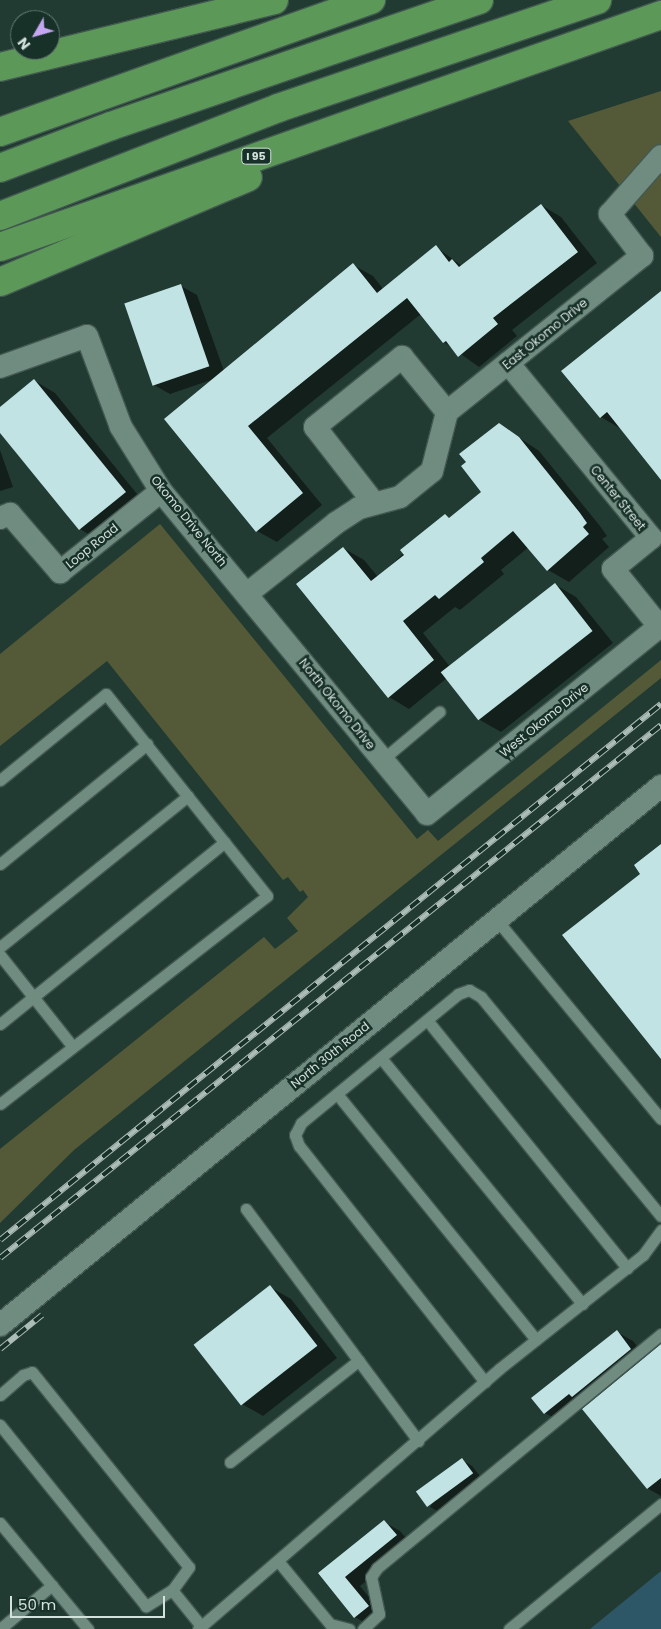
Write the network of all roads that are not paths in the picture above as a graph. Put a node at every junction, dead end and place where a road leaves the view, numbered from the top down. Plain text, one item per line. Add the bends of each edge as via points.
1 (274, 0) edge
2 (371, 0) edge
3 (479, 0) edge
4 (597, 0) edge
5 (661, 15) edge
6 (512, 65) junction
7 (0, 68) edge
8 (0, 132) edge
9 (661, 156) edge
10 (0, 168) edge
11 (0, 216) edge
12 (0, 247) edge
13 (0, 282) edge
14 (508, 363) junction
15 (0, 367) edge
16 (447, 412) junction
17 (161, 491) junction
18 (374, 503) junction
19 (5, 516) edge
20 (248, 593) junction
21 (660, 626) edge
22 (439, 712) dead end
23 (147, 744) junction
24 (382, 760) junction
25 (0, 780) edge
26 (661, 786) edge
27 (188, 796) junction
28 (427, 814) joint
29 (224, 842) junction
30 (0, 864) edge
31 (496, 919) junction
32 (0, 947) edge
33 (0, 955) edge
34 (34, 997) junction
35 (427, 1020) junction
36 (0, 1024) edge
37 (73, 1047) junction
38 (381, 1058) junction
39 (337, 1094) junction
40 (0, 1104) edge
41 (661, 1119) edge
42 (246, 1209) dead end
43 (661, 1216) edge
44 (661, 1230) edge
45 (627, 1268) junction
46 (582, 1304) junction
47 (0, 1325) edge
48 (661, 1334) edge
49 (536, 1340) junction
50 (359, 1360) junction
51 (485, 1382) junction
52 (0, 1395) edge
53 (0, 1425) edge
54 (418, 1441) junction
55 (230, 1462) dead end
56 (661, 1504) edge
57 (0, 1523) edge
58 (278, 1561) junction
59 (52, 1586) junction
60 (172, 1590) junction
61 (369, 1627) edge
62 (200, 1628) edge
63 (0, 1629) edge
64 (88, 1629) edge
65 (349, 1629) edge
66 (509, 1629) edge

1 - 7 highway
2 - 8 highway
3 - 10 highway via 111,126
4 - 11 highway via 278,108
5 - 6 highway, I 95
6 - 12 highway, I 95
6 - 13 highway
9 - 14 street, East Okomo Drive via 610,214 642,256
14 - 16 street, East Okomo Drive
14 - 21 street, Center Street via 651,538 613,569
15 - 17 street, Okomo Drive North via 87,336 121,427
16 - 18 street via 432,471 400,497
16 - 18 street via 402,357 314,427
17 - 19 street, Loop Road via 60,572
17 - 20 street, Okomo Drive North
18 - 20 street via 336,523
20 - 24 street, North Okomo Drive
21 - 28 street, West Okomo Drive
22 - 24 lane
23 - 25 lane via 106,694
23 - 27 lane
23 - 30 lane
24 - 28 street, North Okomo Drive
26 - 31 street, North 30th Road
27 - 29 lane
27 - 32 lane
29 - 34 lane
29 - 37 lane via 267,896
31 - 41 lane
31 - 47 street, North 30th Road
33 - 34 lane
34 - 36 lane
34 - 37 lane
35 - 38 lane
35 - 43 lane via 458,994 469,990 481,997
35 - 45 lane
37 - 40 lane
38 - 39 lane
38 - 46 lane
39 - 49 lane
39 - 51 lane via 301,1123 295,1135 299,1146
42 - 50 lane
44 - 45 lane via 643,1255
45 - 46 lane
46 - 49 lane
48 - 61 lane via 376,1568 371,1577 379,1614
49 - 51 lane
50 - 54 lane
50 - 55 lane
51 - 54 lane
52 - 60 lane via 23,1375 32,1372 190,1567
53 - 60 lane via 146,1606
54 - 58 lane
56 - 66 lane
57 - 59 lane
58 - 62 lane
58 - 65 lane via 330,1624
59 - 63 lane
59 - 64 lane
60 - 62 lane

